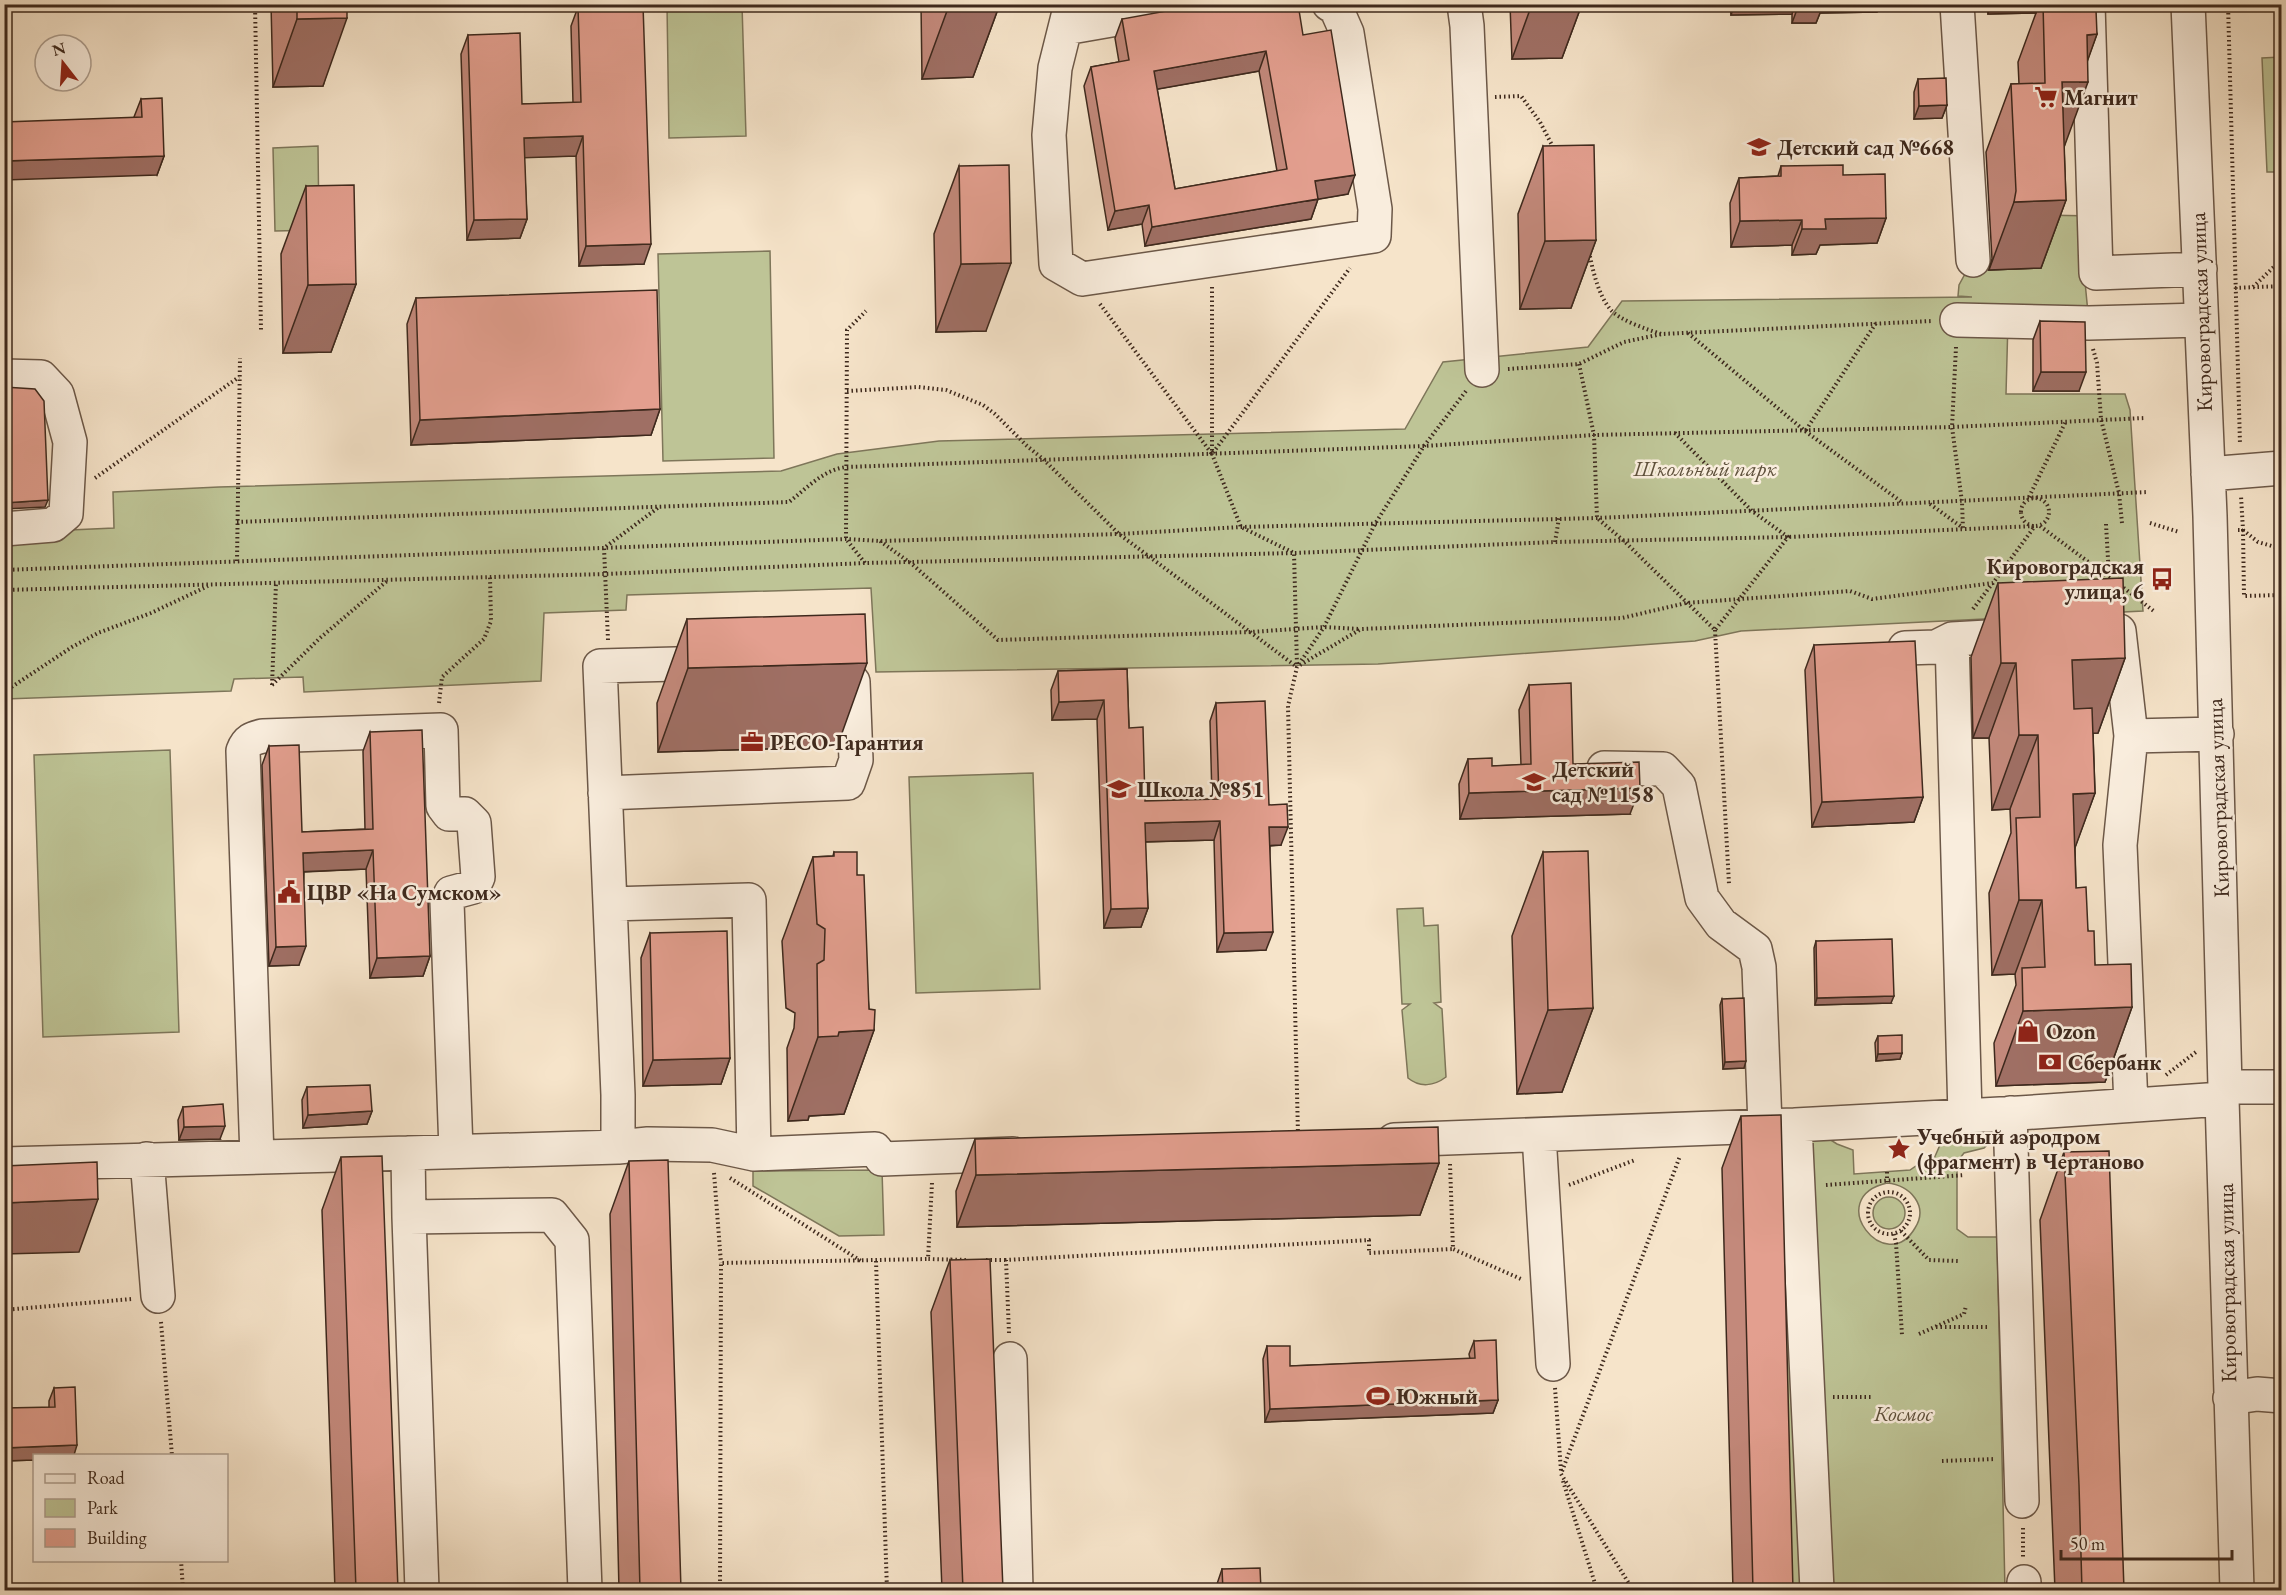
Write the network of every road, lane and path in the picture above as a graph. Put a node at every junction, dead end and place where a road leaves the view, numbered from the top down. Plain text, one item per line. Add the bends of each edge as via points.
1 (255, 4) edge
2 (1203, 4) edge
3 (1329, 4) edge
4 (1464, 4) edge
5 (1958, 4) edge
6 (2088, 4) edge
7 (2188, 4) edge
8 (2228, 4) edge
9 (1068, 16) edge
10 (1470, 104) junction
11 (1558, 159) edge
12 (1374, 236) junction
13 (1588, 244) edge
14 (1212, 259) junction
15 (2282, 259) edge
16 (1973, 260) dead end
17 (2200, 269) junction
18 (1082, 279) junction
19 (2282, 286) edge
20 (2253, 287) junction
21 (2235, 288) junction
22 (866, 311) dead end
23 (1957, 320) junction
24 (2201, 320) junction
25 (1876, 323) junction
26 (2089, 323) junction
27 (261, 330) dead end
28 (1687, 333) junction
29 (1662, 334) junction
30 (240, 358) dead end
31 (1579, 364) junction
32 (1482, 370) junction
33 (4, 376) edge
34 (239, 377) junction
35 (847, 391) junction
36 (2145, 418) dead end
37 (2101, 419) junction
38 (2066, 421) junction
39 (1952, 427) junction
40 (1805, 431) junction
41 (1674, 432) junction
42 (1594, 435) junction
43 (1424, 446) junction
44 (1212, 454) junction
45 (1043, 459) junction
46 (847, 467) junction
47 (2282, 468) edge
48 (2224, 473) junction
49 (2148, 492) dead end
50 (2119, 493) junction
51 (2029, 497) junction
52 (2035, 497) junction
53 (68, 498) junction
54 (1962, 502) junction
55 (1903, 503) junction
56 (1929, 503) junction
57 (659, 507) junction
58 (1752, 511) junction
59 (1559, 518) junction
60 (1597, 518) junction
61 (237, 522) junction
62 (2122, 523) dead end
63 (2150, 523) dead end
64 (1375, 524) junction
65 (2106, 524) dead end
66 (2037, 526) junction
67 (1241, 527) junction
68 (4, 529) edge
69 (1963, 529) junction
70 (2240, 530) junction
71 (2179, 532) dead end
72 (1119, 534) junction
73 (1788, 537) junction
74 (846, 539) junction
75 (880, 541) junction
76 (1624, 541) junction
77 (1555, 542) junction
78 (604, 548) junction
79 (1362, 549) junction
80 (2282, 549) edge
81 (1294, 553) junction
82 (1149, 557) junction
83 (237, 561) junction
84 (866, 563) junction
85 (912, 564) junction
86 (4, 570) edge
87 (605, 574) junction
88 (490, 577) junction
89 (388, 580) junction
90 (2109, 583) edge
91 (276, 584) junction
92 (211, 585) junction
93 (4, 590) edge
94 (2282, 595) edge
95 (1743, 597) junction
96 (1686, 603) junction
97 (2155, 612) dead end
98 (1324, 627) junction
99 (1296, 629) junction
100 (1361, 629) junction
101 (1715, 630) junction
102 (1251, 632) junction
103 (1952, 639) junction
104 (1905, 648) edge
105 (810, 660) edge
106 (740, 662) edge
107 (600, 666) junction
108 (1297, 667) junction
109 (4, 692) edge
110 (441, 730) junction
111 (2217, 734) junction
112 (2131, 736) junction
113 (1604, 768) edge
114 (605, 793) junction
115 (1729, 885) dead end
116 (610, 904) junction
117 (2199, 1049) dead end
118 (2166, 1075) dead end
119 (2282, 1087) edge
120 (2224, 1093) junction
121 (2132, 1105) junction
122 (2010, 1113) junction
123 (1965, 1115) junction
124 (1780, 1125) junction
125 (1691, 1128) junction
126 (1539, 1135) junction
127 (1449, 1138) junction
128 (1368, 1141) edge
129 (1298, 1144) edge
130 (618, 1147) junction
131 (456, 1150) junction
132 (408, 1153) junction
133 (1040, 1153) edge
134 (754, 1154) junction
135 (257, 1157) junction
136 (934, 1157) junction
137 (1636, 1159) dead end
138 (147, 1160) junction
139 (4, 1164) edge
140 (1887, 1172) dead end
141 (1965, 1175) dead end
142 (1888, 1182) junction
143 (1798, 1187) junction
144 (1886, 1191) junction
145 (1543, 1195) junction
146 (409, 1217) junction
147 (1901, 1231) junction
148 (1894, 1234) junction
149 (1453, 1249) junction
150 (928, 1259) junction
151 (973, 1260) edge
152 (984, 1260) edge
153 (1006, 1260) junction
154 (861, 1261) junction
155 (876, 1261) junction
156 (1958, 1261) dead end
157 (720, 1263) junction
158 (1550, 1291) junction
159 (158, 1296) junction
160 (1966, 1306) dead end
161 (4, 1310) edge
162 (1936, 1327) junction
163 (2016, 1327) junction
164 (1919, 1334) dead end
165 (1902, 1335) dead end
166 (1010, 1359) joint
167 (1553, 1364) joint
168 (1871, 1396) dead end
169 (2282, 1396) edge
170 (1808, 1398) junction
171 (2230, 1398) junction
172 (172, 1454) edge
173 (2020, 1458) junction
174 (1942, 1461) dead end
175 (1561, 1474) junction
176 (2022, 1501) joint
177 (180, 1562) edge
178 (2024, 1586) edge
179 (183, 1590) edge
180 (422, 1590) edge
181 (585, 1590) edge
182 (720, 1590) edge
183 (887, 1590) edge
184 (1016, 1590) edge
185 (1597, 1590) edge
186 (1633, 1590) edge
187 (1817, 1590) edge
188 (2237, 1590) edge

1 - 27 path
2 - 9 street
3 - 12 street via 1336,8 1347,33 1376,209
4 - 10 street
5 - 16 street
6 - 17 street via 2096,273
7 - 17 street, Кировоградская улица
8 - 21 path
9 - 18 street via 1055,68 1049,135 1056,264
10 - 11 path via 1521,96 1540,122
10 - 32 street
12 - 14 street
12 - 44 path
13 - 29 path via 1595,277 1611,310
14 - 18 street
14 - 44 path
15 - 20 path
17 - 24 street, Кировоградская улица
18 - 44 path
19 - 20 path
20 - 21 path
21 - 48 path
22 - 35 path via 847,330
23 - 25 path
23 - 26 street
23 - 39 path
24 - 26 street
24 - 48 street, Кировоградская улица
25 - 28 path
25 - 40 path
26 - 37 path
28 - 29 path
28 - 40 path
29 - 31 path via 1624,342
30 - 34 path
31 - 32 path
31 - 42 path
32 - 43 path
33 - 53 street via 41,377 57,394 70,442
34 - 53 path
34 - 61 path
35 - 45 path via 918,387 946,390 983,405
35 - 46 path
36 - 37 path
37 - 38 path
37 - 50 path
38 - 39 path
38 - 51 path
39 - 40 path
39 - 54 path
40 - 41 path
40 - 55 path
41 - 42 path
41 - 58 path
42 - 43 path
42 - 60 path
43 - 44 path
43 - 64 path
44 - 45 path
44 - 67 path
45 - 46 path
45 - 72 path
46 - 57 path via 826,472 789,502
46 - 74 path
47 - 48 street
48 - 70 path
48 - 111 street, Кировоградская улица
49 - 50 path
50 - 52 path
50 - 62 path
51 - 52 path
51 - 54 path
52 - 66 path via 2047,503 2050,511 2047,520
52 - 66 path via 2025,501 2021,515 2026,523
53 - 68 street via 66,514 53,525
54 - 56 path
54 - 69 path
55 - 56 path
55 - 58 path
56 - 69 path
57 - 61 path
57 - 78 path
58 - 60 path
58 - 73 path
59 - 60 path
59 - 64 path
59 - 77 path
60 - 76 path
61 - 83 path
63 - 71 path
64 - 67 path
64 - 79 path
65 - 90 path
66 - 69 path
66 - 95 path via 1993,583 1872,599 1850,591
66 - 97 path
67 - 72 path
67 - 81 path
69 - 73 path
70 - 80 path via 2258,542
70 - 94 path via 2244,596
72 - 75 path
72 - 82 path
73 - 76 path
73 - 95 path
74 - 75 path
74 - 78 path
74 - 84 path
75 - 85 path
76 - 77 path
76 - 96 path
77 - 79 path
78 - 83 path
78 - 87 path
79 - 81 path
79 - 98 path
81 - 82 path
81 - 99 path
82 - 85 path
82 - 102 path
83 - 86 path
84 - 85 path
84 - 87 path
85 - 102 path via 998,640
87 - 88 path
87 - 107 path via 609,647
88 - 89 path
88 - 110 path via 490,621 484,639 442,677
89 - 91 path
89 - 91 path via 272,685
91 - 92 path
92 - 93 path
92 - 109 path via 98,633
95 - 96 path
95 - 101 path
96 - 100 path via 1622,618
96 - 101 path
98 - 99 path
98 - 100 path
98 - 108 path
99 - 102 path
99 - 108 path
100 - 108 path
101 - 115 path
102 - 108 path
103 - 104 street via 1936,647
103 - 112 street via 2119,631
103 - 123 street
105 - 114 street via 833,659 853,681 856,760 848,783
106 - 107 street
107 - 114 street
108 - 129 path via 1288,706
110 - 131 street via 443,806 449,814 465,814 474,824 478,877 473,887 451,893 447,903
110 - 135 street via 263,736 246,744 243,763
111 - 112 street
111 - 120 street, Кировоградская улица
112 - 121 street via 2120,845
113 - 124 street via 1663,769 1680,786 1702,898 1721,924 1755,949
114 - 116 street
116 - 130 street
116 - 134 street via 749,900
117 - 118 path
119 - 120 street
120 - 121 street
120 - 171 street, Кировоградская улица
121 - 122 street
122 - 123 street
122 - 163 street
123 - 124 street
124 - 125 street
124 - 143 street
125 - 126 street
125 - 175 path
126 - 127 street
126 - 145 street
127 - 128 street
127 - 149 path
130 - 131 street
130 - 134 street via 712,1146
131 - 132 street
132 - 135 street
132 - 146 street
133 - 136 street
134 - 136 street via 875,1149 882,1159
135 - 138 street
136 - 150 path
137 - 145 path
138 - 139 street
138 - 159 street
140 - 142 path
141 - 142 path
142 - 143 path
142 - 144 path
143 - 170 street
144 - 147 path via 1900,1194 1909,1205 1910,1220
144 - 148 path via 1871,1202 1869,1220 1881,1233
145 - 158 street
146 - 180 street
146 - 181 street via 552,1215 572,1240
147 - 148 path
147 - 156 path via 1929,1260
148 - 165 path
149 - 153 path via 1369,1253 1369,1240
149 - 158 path
150 - 151 path
150 - 155 path
152 - 153 path
153 - 166 path
154 - 155 path
154 - 157 path
154 - 157 path via 714,1168
155 - 183 path
157 - 182 path
158 - 167 street
159 - 161 path
159 - 172 path
160 - 162 path via 1964,1314
162 - 163 path
162 - 164 path
163 - 173 street
166 - 184 street
167 - 175 path
168 - 170 path
169 - 171 street
170 - 187 street
171 - 188 street, Кировоградская улица
173 - 174 path
173 - 176 street
175 - 185 path
175 - 186 path
176 - 178 path
177 - 179 path

